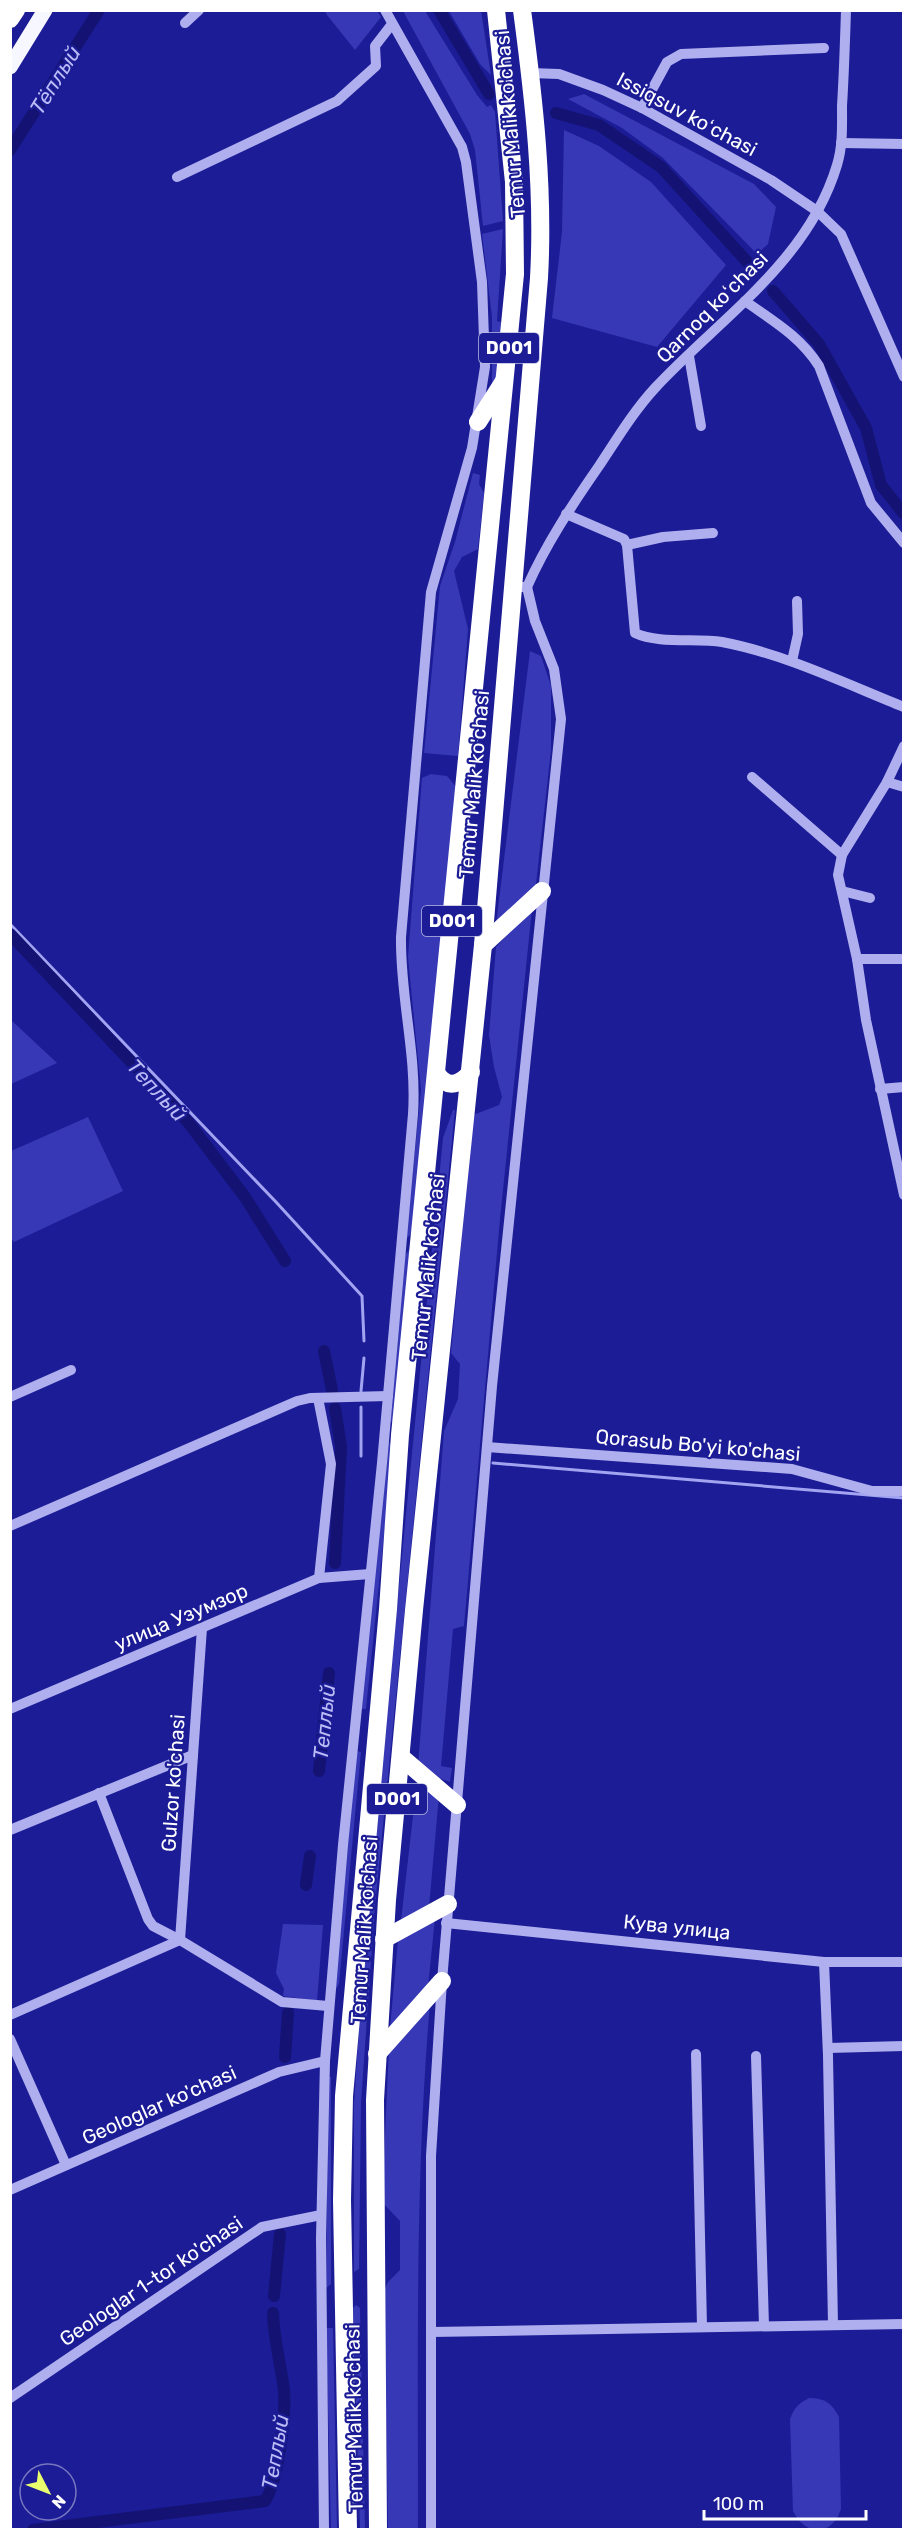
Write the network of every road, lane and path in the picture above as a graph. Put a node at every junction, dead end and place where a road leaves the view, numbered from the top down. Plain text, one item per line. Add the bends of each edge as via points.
1 (16, 10) edge
2 (45, 10) edge
3 (199, 10) edge
4 (385, 10) edge
5 (496, 10) edge
6 (522, 10) edge
7 (846, 10) edge
8 (10, 19) edge
9 (185, 22) dead end
10 (392, 24) junction
11 (824, 48) dead end
12 (10, 67) edge
13 (530, 73) junction
14 (642, 108) junction
15 (841, 143) junction
16 (903, 144) edge
17 (177, 177) dead end
18 (817, 211) junction
19 (745, 301) junction
20 (688, 356) junction
21 (506, 377) junction
22 (903, 377) edge
23 (478, 422) junction
24 (701, 426) dead end
25 (566, 514) junction
26 (713, 533) dead end
27 (903, 543) edge
28 (627, 545) junction
29 (486, 582) junction
30 (519, 587) junction
31 (797, 601) dead end
32 (792, 661) junction
33 (903, 707) edge
34 (903, 746) edge
35 (752, 777) dead end
36 (887, 782) junction
37 (903, 787) edge
38 (842, 855) junction
39 (542, 891) junction
40 (842, 891) junction
41 (870, 898) dead end
42 (483, 945) junction
43 (857, 959) junction
44 (903, 959) edge
45 (471, 1072) junction
46 (437, 1074) junction
47 (903, 1087) edge
48 (880, 1089) junction
49 (900, 1164) edge
50 (903, 1195) edge
51 (422, 1230) junction
52 (401, 1251) junction
53 (71, 1370) dead end
54 (388, 1396) junction
55 (10, 1397) edge
56 (318, 1398) junction
57 (385, 1425) junction
58 (400, 1443) junction
59 (487, 1447) junction
60 (903, 1491) edge
61 (10, 1526) edge
62 (370, 1574) junction
63 (319, 1578) junction
64 (202, 1628) junction
65 (10, 1709) edge
66 (193, 1755) junction
67 (401, 1757) junction
68 (99, 1793) junction
69 (457, 1805) junction
70 (10, 1830) edge
71 (447, 1914) junction
72 (384, 1939) junction
73 (180, 1941) junction
74 (824, 1962) junction
75 (903, 1962) edge
76 (442, 1981) junction
77 (328, 2006) junction
78 (10, 2015) edge
79 (10, 2039) edge
80 (903, 2046) edge
81 (828, 2048) junction
82 (377, 2054) junction
83 (696, 2054) dead end
84 (756, 2056) dead end
85 (325, 2061) junction
86 (66, 2165) junction
87 (10, 2190) edge
88 (321, 2216) junction
89 (375, 2291) junction
90 (343, 2292) junction
91 (903, 2324) edge
92 (833, 2325) junction
93 (764, 2326) junction
94 (702, 2327) junction
95 (431, 2332) junction
96 (10, 2398) edge
97 (324, 2529) edge
98 (348, 2529) edge
99 (378, 2529) edge
100 (431, 2529) edge

1 - 8 highway
2 - 12 main road
3 - 9 street
4 - 10 street
5 - 21 highway, Temur Malik ko'chasi / D001 via 508,112 516,245
6 - 13 highway, Temur Malik ko'chasi / D001
7 - 15 street, Qarnoq koʻchasi
10 - 17 street via 375,46 376,66 336,102
10 - 23 street via 462,147 466,162 485,335
11 - 14 street via 681,54 668,62
13 - 14 street, Issiqsuv koʻchasi via 559,74
13 - 30 highway, Temur Malik ko'chasi / D001 via 541,188 540,258
14 - 18 street, Issiqsuv koʻchasi via 771,180
15 - 16 street
15 - 18 street, Qarnoq koʻchasi via 832,181
18 - 19 street, Qarnoq koʻchasi via 798,242
18 - 22 street, Issiqsuv koʻchasi via 841,234
19 - 20 street, Qarnoq koʻchasi
19 - 27 street via 808,349 819,366 871,503
20 - 24 street
20 - 25 street, Qarnoq koʻchasi via 634,413
21 - 23 highway
21 - 29 highway, Temur Malik ko'chasi / D001
23 - 52 street via 431,592 401,937 402,984 414,1066
25 - 28 street via 624,539
25 - 30 street, Qarnoq koʻchasi
26 - 28 street
28 - 32 street via 635,633 720,642
29 - 30 highway
29 - 46 highway, Temur Malik ko'chasi / D001
30 - 39 street via 554,669 561,707
30 - 42 highway, Temur Malik ko'chasi / D001
31 - 32 street via 798,634
32 - 33 street
34 - 36 street
35 - 38 street
36 - 37 street
36 - 38 street
38 - 40 street via 838,875
39 - 42 highway
39 - 59 street
40 - 41 street
40 - 43 street
42 - 45 highway, Temur Malik ko'chasi / D001
43 - 44 street
43 - 48 street
45 - 46 highway via 454,1084 445,1083
45 - 67 highway, Temur Malik ko'chasi / D001
46 - 51 highway, Temur Malik ko'chasi / D001
47 - 48 street
48 - 49 street
49 - 50 street
51 - 52 street
51 - 58 highway, Temur Malik ko'chasi / D001
52 - 54 street
53 - 55 street
54 - 56 street
54 - 57 street
56 - 61 street via 297,1401
56 - 63 street via 331,1464
57 - 58 street
57 - 62 street
58 - 90 highway, Temur Malik ko'chasi / D001 via 344,2096
59 - 60 street, Qorasub Bo'yi ko'chasi via 792,1469 872,1491
59 - 69 street
62 - 63 street, улица Узумзор
62 - 77 street
63 - 64 street, улица Узумзор
64 - 65 street, улица Узумзор
64 - 66 street, Gulzor ko'chasi
66 - 68 street
66 - 73 street, Gulzor ko'chasi
67 - 69 highway
67 - 72 highway, Temur Malik ko'chasi / D001
68 - 70 street
68 - 73 street via 148,1919
69 - 71 street
71 - 72 highway
71 - 74 street, Кува улица
71 - 76 street
72 - 82 highway, Temur Malik ko'chasi / D001
73 - 77 street via 282,2002
73 - 78 street
74 - 75 street, Кува улица
74 - 81 street
76 - 82 highway
76 - 95 street via 431,2156
77 - 85 street
79 - 86 street
80 - 81 street
81 - 92 street
82 - 89 highway, Temur Malik ko'chasi / D001
83 - 94 street
84 - 93 street
85 - 86 street, Geologlar ko'chasi via 279,2072
85 - 88 street
86 - 87 street, Geologlar ko'chasi
88 - 96 street, Geologlar 1-tor ko'chasi via 262,2227
88 - 97 street
89 - 90 highway
89 - 99 highway, Temur Malik ko'chasi / D001
90 - 98 highway, Temur Malik ko'chasi / D001
91 - 92 street
92 - 93 street
93 - 94 street
94 - 95 street
95 - 100 street

